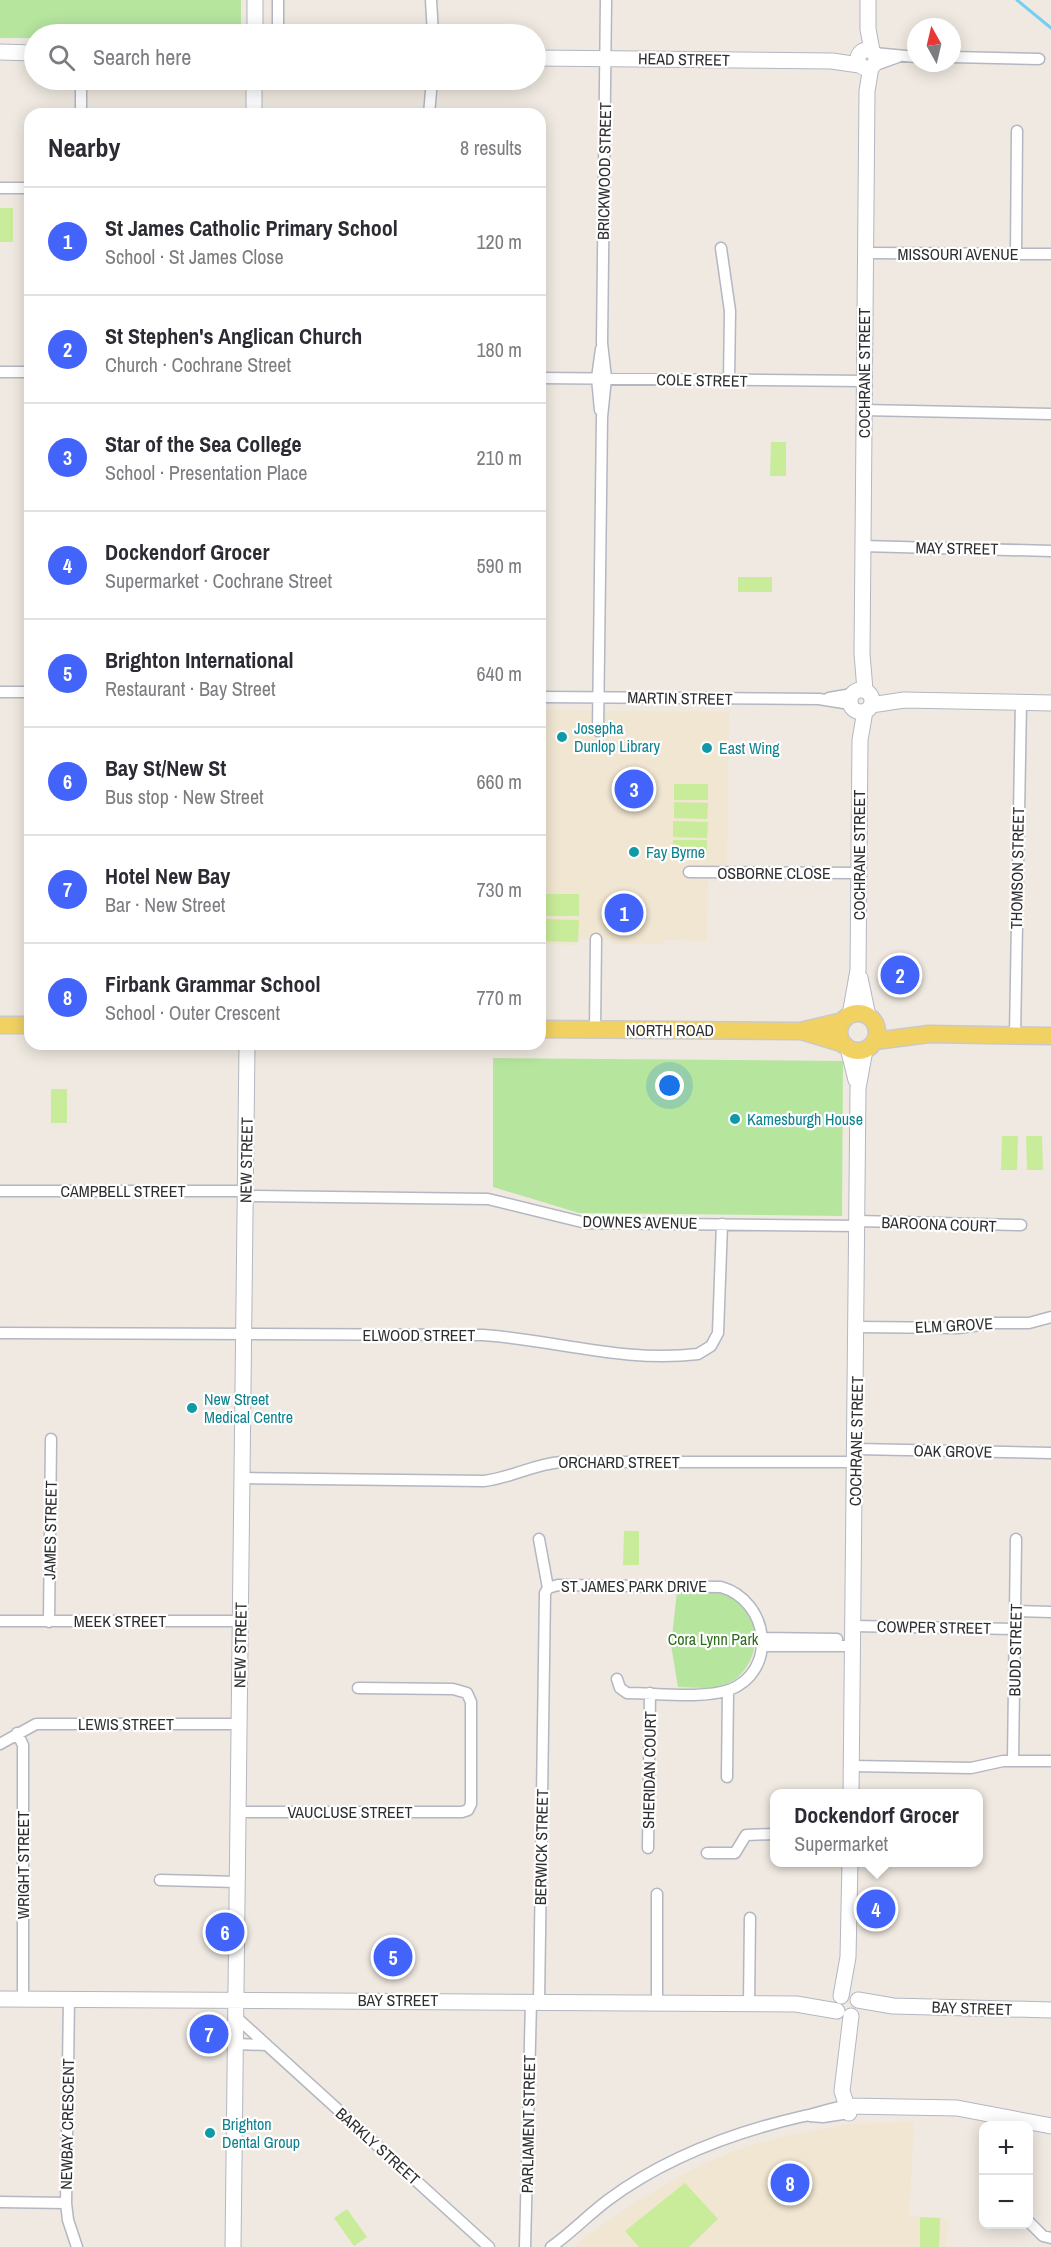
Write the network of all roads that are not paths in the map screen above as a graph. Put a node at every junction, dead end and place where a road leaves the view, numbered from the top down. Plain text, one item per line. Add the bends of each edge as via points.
1 (255, 0) edge
2 (278, 0) edge
3 (431, 0) edge
4 (606, 0) edge
5 (868, 0) edge
6 (431, 22) edge
7 (255, 24) edge
8 (278, 24) edge
9 (0, 52) edge
10 (24, 53) edge
11 (546, 57) edge
12 (907, 57) edge
13 (961, 57) edge
14 (605, 58) junction
15 (866, 59) junction
16 (1039, 59) dead end
17 (81, 90) edge
18 (254, 90) edge
19 (429, 91) edge
20 (81, 108) edge
21 (254, 108) edge
22 (429, 108) edge
23 (1017, 131) dead end
24 (0, 188) edge
25 (24, 188) edge
26 (721, 248) dead end
27 (865, 253) junction
28 (1016, 254) junction
29 (1051, 254) edge
30 (0, 372) edge
31 (24, 372) edge
32 (546, 378) edge
33 (601, 378) junction
34 (729, 380) junction
35 (864, 381) junction
36 (863, 410) junction
37 (1051, 414) edge
38 (862, 546) junction
39 (1051, 550) edge
40 (0, 692) edge
41 (24, 692) edge
42 (546, 697) edge
43 (599, 698) junction
44 (860, 700) junction
45 (1021, 702) junction
46 (1051, 703) edge
47 (598, 731) dead end
48 (689, 872) dead end
49 (859, 873) junction
50 (596, 939) dead end
51 (858, 970) junction
52 (847, 1018) junction
53 (871, 1019) junction
54 (0, 1025) edge
55 (24, 1025) edge
56 (546, 1029) edge
57 (595, 1030) junction
58 (800, 1031) junction
59 (928, 1034) junction
60 (1015, 1035) junction
61 (1051, 1036) edge
62 (870, 1045) junction
63 (846, 1046) junction
64 (247, 1050) edge
65 (858, 1088) junction
66 (0, 1191) edge
67 (245, 1194) junction
68 (858, 1223) junction
69 (722, 1224) junction
70 (1021, 1225) dead end
71 (1051, 1317) edge
72 (857, 1327) junction
73 (0, 1333) edge
74 (243, 1334) junction
75 (51, 1439) dead end
76 (1051, 1453) edge
77 (856, 1455) junction
78 (242, 1478) junction
79 (539, 1539) dead end
80 (1016, 1539) dead end
81 (548, 1588) junction
82 (1016, 1611) junction
83 (1051, 1612) edge
84 (0, 1621) edge
85 (240, 1621) junction
86 (49, 1622) junction
87 (1015, 1629) junction
88 (853, 1637) junction
89 (762, 1642) junction
90 (617, 1679) dead end
91 (358, 1688) dead end
92 (728, 1690) junction
93 (542, 1693) joint
94 (650, 1693) junction
95 (238, 1724) junction
96 (17, 1733) junction
97 (0, 1744) edge
98 (1013, 1760) junction
99 (1051, 1761) edge
100 (851, 1766) junction
101 (727, 1777) dead end
102 (851, 1789) edge
103 (238, 1812) junction
104 (770, 1834) edge
105 (648, 1848) dead end
106 (707, 1853) dead end
107 (850, 1867) edge
108 (160, 1880) dead end
109 (237, 1882) junction
110 (657, 1894) dead end
111 (750, 1918) dead end
112 (0, 1999) edge
113 (23, 1999) junction
114 (69, 1999) junction
115 (236, 2000) junction
116 (535, 2001) junction
117 (657, 2003) junction
118 (750, 2003) junction
119 (847, 2006) junction
120 (1051, 2010) edge
121 (236, 2017) junction
122 (235, 2044) junction
123 (267, 2045) junction
124 (849, 2108) junction
125 (1016, 2121) edge
126 (1033, 2124) edge
127 (1051, 2126) edge
128 (0, 2202) edge
129 (66, 2203) junction
130 (1033, 2225) edge
131 (1051, 2238) edge
132 (555, 2245) edge
133 (77, 2247) edge
134 (233, 2247) edge
135 (489, 2247) edge
136 (525, 2247) edge

1 - 7 street
2 - 8 street
3 - 6 street
4 - 14 street, BRICKWOOD STREET
5 - 15 street, COCHRANE STREET
9 - 10 street
11 - 14 street, HEAD STREET
12 - 15 street, HEAD STREET
13 - 16 street
14 - 15 street, HEAD STREET
14 - 33 street, BRICKWOOD STREET
15 - 27 street, COCHRANE STREET
17 - 20 street
18 - 21 street
19 - 22 street
23 - 28 street
24 - 25 street
26 - 34 street via 730,311
27 - 28 street, MISSOURI AVENUE
27 - 35 street, COCHRANE STREET
28 - 29 street, MISSOURI AVENUE
30 - 31 street
32 - 33 street, COLE STREET
33 - 34 street, COLE STREET
33 - 43 street, BRICKWOOD STREET
34 - 35 street, COLE STREET
35 - 36 street, COCHRANE STREET
36 - 37 street
36 - 38 street, COCHRANE STREET
38 - 39 street, MAY STREET
38 - 44 street, COCHRANE STREET
40 - 41 street
42 - 43 street, MARTIN STREET
43 - 44 street, MARTIN STREET
43 - 47 street, BRICKWOOD STREET
44 - 45 street, MARTIN STREET
44 - 49 street, COCHRANE STREET
45 - 46 street, MARTIN STREET
45 - 60 street, THOMSON STREET
48 - 49 street, OSBORNE CLOSE
49 - 51 street, COCHRANE STREET
50 - 57 street
51 - 52 street, COCHRANE STREET
51 - 53 street, COCHRANE STREET
52 - 53 main road
52 - 58 main road, NORTH ROAD
52 - 63 main road via 839,1033
53 - 59 main road
53 - 62 main road via 877,1028
54 - 55 main road
56 - 57 main road, NORTH ROAD
57 - 58 main road, NORTH ROAD
58 - 63 main road, NORTH ROAD
59 - 60 main road
59 - 62 main road
60 - 61 main road
62 - 63 main road
62 - 65 street, COCHRANE STREET
63 - 65 street, COCHRANE STREET
64 - 67 street, NEW STREET
65 - 68 street, COCHRANE STREET
66 - 67 street, CAMPBELL STREET
67 - 69 street, DOWNES AVENUE via 488,1199 586,1223
67 - 74 street, NEW STREET
68 - 69 street, DOWNES AVENUE
68 - 70 street, BAROONA COURT
68 - 72 street, COCHRANE STREET
69 - 74 street, ELWOOD STREET via 720,1325 714,1342 698,1354 608,1353 483,1335
71 - 72 street, ELM GROVE via 1029,1323 958,1329
72 - 77 street, COCHRANE STREET
73 - 74 street, ELWOOD STREET
74 - 78 street, NEW STREET
75 - 86 street, JAMES STREET
76 - 77 street, OAK GROVE
77 - 78 street, ORCHARD STREET via 561,1462 484,1481
77 - 88 street, COCHRANE STREET
78 - 85 street, NEW STREET
79 - 81 street, ST JAMES PARK DRIVE
80 - 82 street, BUDD STREET
81 - 89 street, ST JAMES PARK DRIVE via 721,1587 746,1601 759,1620
81 - 93 street, ST JAMES PARK DRIVE via 543,1599
82 - 83 street
82 - 87 street, BUDD STREET
84 - 86 street, MEEK STREET
85 - 86 street, MEEK STREET
85 - 95 street, NEW STREET
87 - 88 street, COWPER STREET
87 - 98 street, BUDD STREET
88 - 89 street
88 - 100 street, COCHRANE STREET
89 - 92 street via 751,1671
90 - 94 street via 627,1693
91 - 103 street, VAUCLUSE STREET via 453,1689 469,1696 468,1810
92 - 94 street
92 - 101 street
93 - 116 street, BERWICK STREET
94 - 105 street, SHERIDAN COURT
95 - 96 street, LEWIS STREET via 36,1724
95 - 103 street, NEW STREET
96 - 97 street, LEWIS STREET
96 - 113 street, WRIGHT STREET via 23,1745
98 - 99 street
98 - 100 street via 971,1768
100 - 102 street, COCHRANE STREET
103 - 109 street, NEW STREET
104 - 106 street via 746,1835 740,1849 730,1854
107 - 119 street
108 - 109 street
109 - 115 street, NEW STREET
110 - 117 street
111 - 118 street
112 - 113 street, BAY STREET
113 - 114 street, BAY STREET
114 - 115 street, BAY STREET
114 - 129 street, NEWBAY CRESCENT
115 - 116 street, BAY STREET
115 - 121 street, NEW STREET
116 - 117 street, BAY STREET
116 - 136 street, PARLIAMENT STREET
117 - 118 street, BAY STREET
118 - 119 street, BAY STREET
119 - 120 street, BAY STREET
119 - 124 street via 846,2065 852,2090
121 - 122 street, NEW STREET
121 - 123 street, BARKLY STREET
122 - 123 street
122 - 134 street, NEW STREET
123 - 135 street, BARKLY STREET
124 - 125 street via 957,2108
124 - 132 street via 724,2138 665,2165 608,2200
126 - 127 street
128 - 129 street
129 - 133 street, NEWBAY CRESCENT
130 - 131 street

